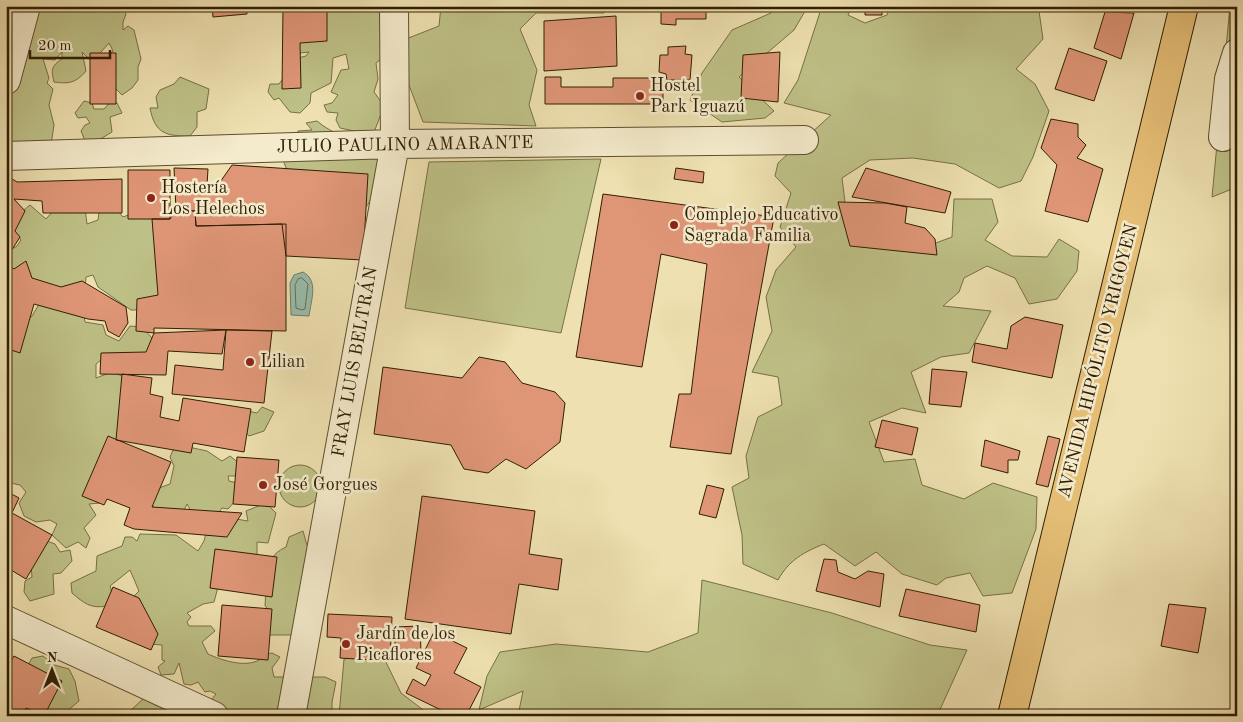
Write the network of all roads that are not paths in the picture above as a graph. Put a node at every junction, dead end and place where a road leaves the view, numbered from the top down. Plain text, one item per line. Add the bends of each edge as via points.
1 (26, 6) edge
2 (394, 6) edge
3 (1184, 6) edge
4 (1237, 53) edge
5 (6, 80) edge
6 (1223, 137) dead end
7 (804, 140) dead end
8 (394, 144) junction
9 (6, 156) edge
10 (6, 620) edge
11 (214, 716) edge
12 (291, 716) edge
13 (1012, 716) edge

1 - 5 street
2 - 8 street, FRAY LUIS BELTRÁN
3 - 13 main road, AVENIDA HIPÓLITO YRIGOYEN
4 - 6 street via 1229,79
7 - 8 street, JULIO PAULINO AMARANTE
8 - 9 street, JULIO PAULINO AMARANTE
8 - 12 street, FRAY LUIS BELTRÁN
10 - 11 street

